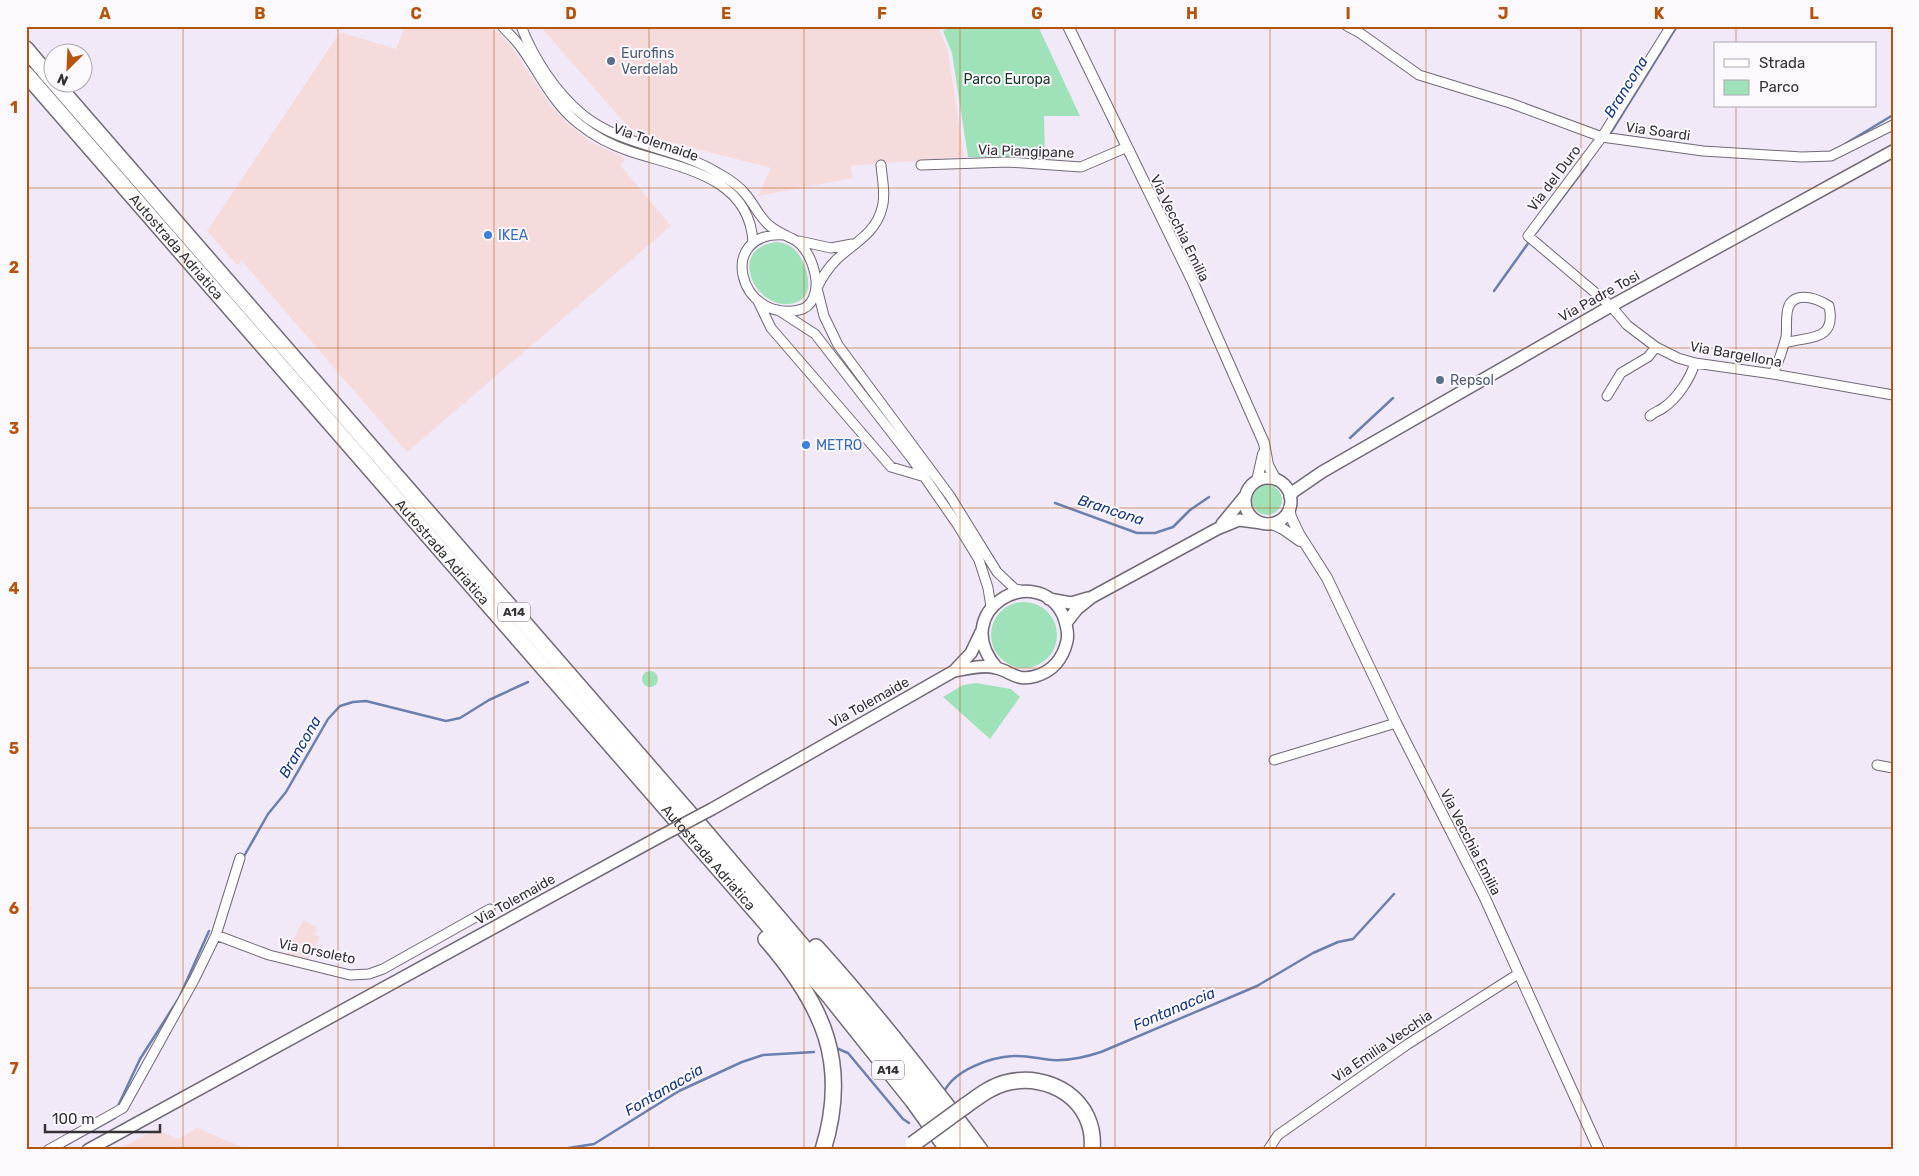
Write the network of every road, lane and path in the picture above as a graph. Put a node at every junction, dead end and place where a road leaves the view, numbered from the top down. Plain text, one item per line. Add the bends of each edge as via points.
1 (502, 26) edge
2 (521, 26) edge
3 (1068, 26) edge
4 (1347, 26) edge
5 (1671, 26) edge
6 (26, 49) edge
7 (42, 68) edge
8 (26, 74) edge
9 (63, 92) edge
10 (1893, 125) edge
11 (1602, 137) junction
12 (1125, 148) junction
13 (1893, 151) edge
14 (881, 165) dead end
15 (921, 165) dead end
16 (784, 235) junction
17 (1528, 236) joint
18 (794, 240) junction
19 (862, 240) junction
20 (753, 243) junction
21 (817, 288) junction
22 (758, 300) junction
23 (1611, 306) junction
24 (777, 310) junction
25 (1785, 343) junction
26 (1656, 347) junction
27 (1695, 363) junction
28 (1772, 374) junction
29 (1893, 395) edge
30 (1607, 396) dead end
31 (1650, 416) dead end
32 (1264, 443) junction
33 (1322, 472) junction
34 (925, 477) junction
35 (1257, 481) junction
36 (1278, 481) junction
37 (1246, 495) junction
38 (1290, 502) junction
39 (1266, 523) junction
40 (1217, 529) junction
41 (1310, 550) junction
42 (1025, 591) junction
43 (1092, 596) junction
44 (1049, 599) junction
45 (991, 607) junction
46 (1066, 623) junction
47 (981, 632) junction
48 (997, 668) junction
49 (954, 671) junction
50 (1396, 723) junction
51 (615, 752) junction
52 (1274, 760) dead end
53 (1877, 765) dead end
54 (1893, 768) edge
55 (703, 829) junction
56 (240, 858) dead end
57 (490, 909) dead end
58 (216, 935) junction
59 (1518, 974) junction
60 (909, 1147) edge
61 (48, 1150) edge
62 (88, 1150) edge
63 (823, 1150) edge
64 (948, 1150) edge
65 (964, 1150) edge
66 (980, 1150) edge
67 (1092, 1150) edge
68 (1268, 1150) edge
69 (1599, 1150) edge

1 - 20 street, Via Tolemaide via 520,46 562,110 613,145 714,180 732,194 746,213
2 - 16 street, Via Tolemaide via 528,44 555,85 583,115 618,136 690,159 719,173 747,196 763,220
3 - 12 street, Via Vecchia Emilia
4 - 11 street, Via Soardi via 1419,74
5 - 11 street, Via del Duro
6 - 7 highway, Autostrada Adriatica / A14
8 - 51 highway, Autostrada Adriatica / A14
9 - 55 highway, Autostrada Adriatica / A14
10 - 11 street, Via Soardi via 1831,156 1703,151
11 - 17 street, Via del Duro
12 - 15 street, Via Piangipane via 1081,167 1008,162
12 - 32 street, Via Vecchia Emilia via 1192,280
13 - 23 main road, Via Padre Tosi
14 - 19 street via 883,206 872,230
16 - 18 street, Via Tolemaide
16 - 20 street via 773,235
17 - 23 street, Via Bargellona
18 - 19 street, Via Tolemaide via 831,248
18 - 21 street, Via Tolemaide via 809,256
19 - 21 street via 837,259
20 - 22 street via 742,262 741,273 750,293
21 - 24 street via 806,308
21 - 42 street, Via Tolemaide via 824,316 838,345 950,496 997,572 1015,589
22 - 24 street
22 - 34 street via 771,328 890,467
23 - 26 street, Via Bargellona via 1627,325
23 - 33 main road, Via Padre Tosi
24 - 34 street via 815,334
25 - 25 street via 1787,312 1792,302 1808,296 1829,306 1831,316 1828,328 1822,334
25 - 28 street
26 - 27 street, Via Bargellona
26 - 30 street via 1648,357 1620,373
27 - 28 street, Via Bargellona
27 - 31 street via 1677,394
28 - 29 street, Via Bargellona
32 - 35 street
32 - 36 street, Via Vecchia Emilia via 1268,465
33 - 36 main road via 1295,481
33 - 38 main road via 1293,492
34 - 45 street via 979,560
35 - 36 main road via 1268,478
35 - 37 main road, Via Tolemaide
36 - 38 main road
37 - 39 main road via 1249,514
37 - 40 main road, Via Tolemaide via 1228,520
38 - 39 main road via 1280,520
38 - 41 street, Via Vecchia Emilia via 1291,517
39 - 40 main road, Via Tolemaide via 1239,520
39 - 41 street via 1293,536
40 - 43 main road, Via Tolemaide
41 - 50 street, Via Vecchia Emilia via 1327,578
42 - 44 main road, Via Tolemaide
42 - 45 main road via 1006,596
43 - 44 main road, Via Tolemaide via 1071,603
43 - 46 main road, Via Tolemaide
44 - 46 main road via 1060,610
45 - 47 main road, Via Tolemaide
46 - 48 main road, Via Tolemaide via 1068,638 1056,665 1033,677 1020,678
47 - 48 main road via 985,651
47 - 49 main road, Via Tolemaide via 971,653
48 - 49 main road, Via Tolemaide
49 - 62 main road, Via Tolemaide, bridge via 712,808
50 - 52 street
50 - 59 street, Via Vecchia Emilia via 1484,896
51 - 63 highway via 635,782 778,954 808,998 829,1043 834,1068 835,1093
51 - 64 highway, Autostrada Adriatica / A14 via 826,992
53 - 54 street
55 - 65 highway, Autostrada Adriatica / A14 via 895,1055
55 - 66 highway via 787,914 860,996
56 - 58 street
57 - 58 street, Via Orsoleto via 369,974 350,975 269,955
58 - 61 street via 123,1108
59 - 68 street, Via Emilia Vecchia via 1408,1044 1278,1135
59 - 69 street, Via Vecchia Emilia
60 - 67 highway, bridge via 995,1087 1030,1080 1055,1086 1083,1108 1091,1127

